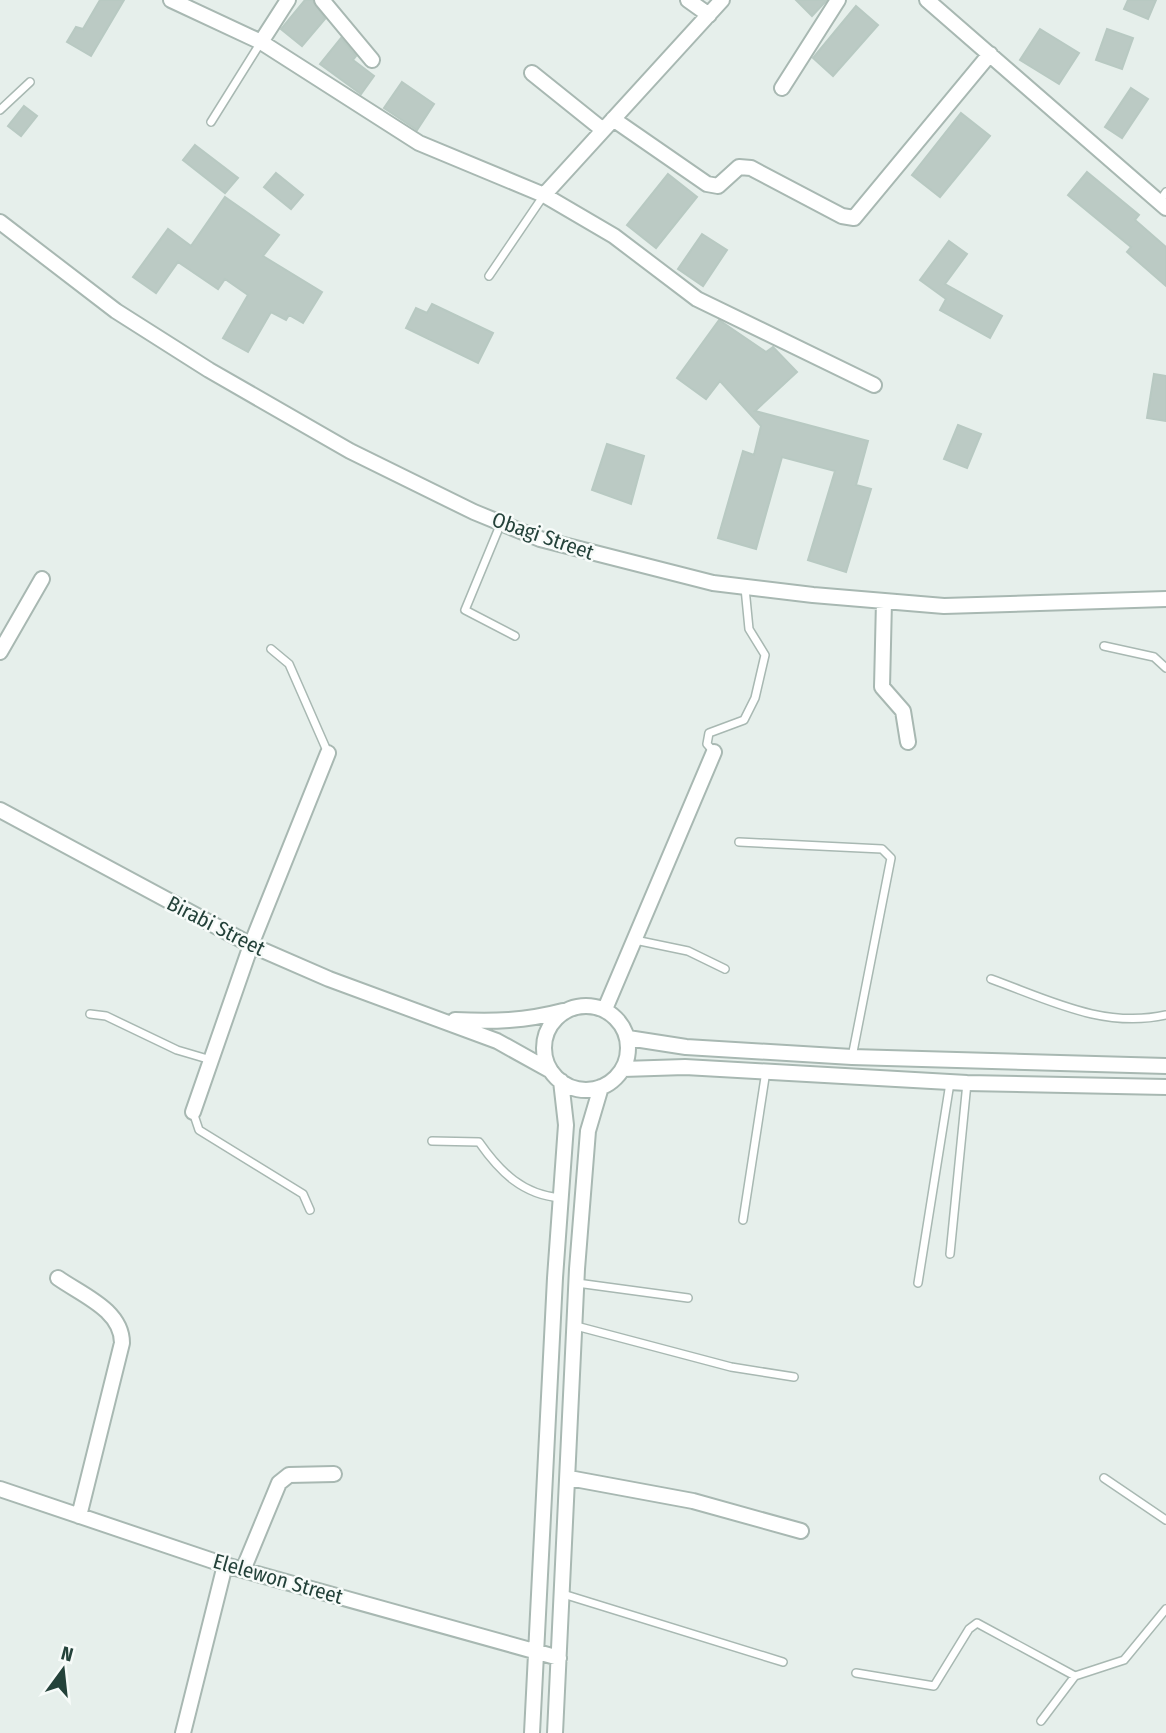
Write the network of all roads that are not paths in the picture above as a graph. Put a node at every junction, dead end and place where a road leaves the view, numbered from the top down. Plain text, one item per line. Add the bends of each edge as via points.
1 (171, 0) edge
2 (288, 0) edge
3 (322, 0) edge
4 (688, 0) edge
5 (722, 0) edge
6 (838, 0) edge
7 (927, 0) edge
8 (709, 15) junction
9 (261, 42) junction
10 (990, 54) junction
11 (372, 60) dead end
12 (532, 73) dead end
13 (30, 82) dead end
14 (782, 88) dead end
15 (0, 110) edge
16 (613, 119) junction
17 (211, 122) dead end
18 (603, 130) junction
19 (544, 195) junction
20 (1164, 201) edge
21 (0, 222) edge
22 (489, 276) dead end
23 (874, 384) dead end
24 (501, 523) junction
25 (42, 579) dead end
26 (745, 587) junction
27 (1166, 599) edge
28 (884, 601) junction
29 (515, 636) dead end
30 (1104, 646) dead end
31 (271, 649) dead end
32 (0, 652) edge
33 (1166, 668) edge
34 (908, 742) dead end
35 (714, 752) joint
36 (328, 753) joint
37 (0, 810) edge
38 (739, 842) dead end
39 (634, 940) junction
40 (251, 945) junction
41 (725, 969) dead end
42 (991, 979) dead end
43 (605, 1009) junction
44 (565, 1011) junction
45 (90, 1014) dead end
46 (1166, 1015) edge
47 (443, 1019) junction
48 (628, 1038) junction
49 (852, 1057) junction
50 (211, 1060) junction
51 (1166, 1066) edge
52 (623, 1069) junction
53 (766, 1070) junction
54 (556, 1077) junction
55 (950, 1082) junction
56 (967, 1083) junction
57 (601, 1087) junction
58 (1166, 1087) edge
59 (193, 1112) joint
60 (432, 1141) dead end
61 (561, 1198) junction
62 (310, 1210) dead end
63 (743, 1220) dead end
64 (950, 1254) dead end
65 (58, 1278) dead end
66 (577, 1283) junction
67 (918, 1283) dead end
68 (688, 1298) dead end
69 (576, 1326) junction
70 (794, 1377) dead end
71 (334, 1474) dead end
72 (569, 1478) junction
73 (1104, 1478) dead end
74 (0, 1489) edge
75 (79, 1516) junction
76 (1166, 1520) edge
77 (801, 1531) dead end
78 (225, 1565) junction
79 (243, 1570) junction
80 (563, 1594) junction
81 (1166, 1609) edge
82 (536, 1652) junction
83 (559, 1658) junction
84 (783, 1662) dead end
85 (856, 1673) dead end
86 (1075, 1676) junction
87 (1041, 1721) dead end
88 (183, 1733) edge
89 (532, 1733) edge
90 (557, 1733) edge

1 - 9 street
2 - 9 street
3 - 11 street
4 - 8 street
5 - 8 street
6 - 14 street
7 - 10 street
8 - 16 street
9 - 17 lane
9 - 19 street via 419,142
10 - 16 street via 854,218 751,168 739,167 718,186 707,184
10 - 20 street
12 - 18 street
13 - 15 lane
16 - 18 street
18 - 19 street
19 - 22 lane
19 - 23 street via 614,236 697,299
21 - 24 street, Obagi Street via 116,311 209,370 351,451
24 - 26 street, Obagi Street via 612,559
24 - 29 lane via 465,610
25 - 32 street
26 - 28 street, Obagi Street
26 - 35 lane via 749,629 765,654 755,698 744,720 709,733 707,744
27 - 28 street, Obagi Street via 944,606
28 - 34 street via 883,687 903,711
30 - 33 lane via 1154,657
31 - 36 lane via 289,664
35 - 39 street
36 - 40 street
37 - 40 street, Birabi Street
38 - 49 lane via 882,849 891,858
39 - 41 lane via 688,951
39 - 43 street
40 - 47 street, Birabi Street via 329,979
40 - 50 street
42 - 46 lane via 1103,1019
43 - 44 street via 592,1005
43 - 48 street via 619,1021
44 - 47 street via 499,1023
44 - 54 street via 546,1031 543,1045
45 - 50 lane via 106,1016 177,1050
47 - 54 street via 497,1041
48 - 49 street via 686,1047
48 - 52 street
49 - 51 street
50 - 59 street
52 - 53 street
52 - 57 street
53 - 55 street
53 - 63 lane
54 - 57 street via 587,1090
54 - 61 street via 566,1125
55 - 56 street
55 - 67 lane
56 - 58 street
56 - 64 lane
57 - 66 street via 587,1131
59 - 62 lane via 198,1130 303,1194
60 - 61 lane via 479,1142 503,1173 528,1191
61 - 82 street
65 - 75 street via 114,1317 122,1328
66 - 68 lane
66 - 69 street
69 - 70 lane via 731,1367
69 - 72 street
71 - 79 street via 289,1475 279,1483
72 - 77 street via 705,1504
72 - 80 street
73 - 76 lane
74 - 75 street, Elelewon Street
75 - 78 street, Elelewon Street
78 - 79 street, Elelewon Street
78 - 88 street
79 - 82 street, Elelewon Street
80 - 83 street
80 - 84 lane
81 - 86 lane via 1124,1660
82 - 83 street, Elelewon Street
82 - 89 street
83 - 90 street
85 - 86 lane via 934,1686 976,1623
86 - 87 lane

